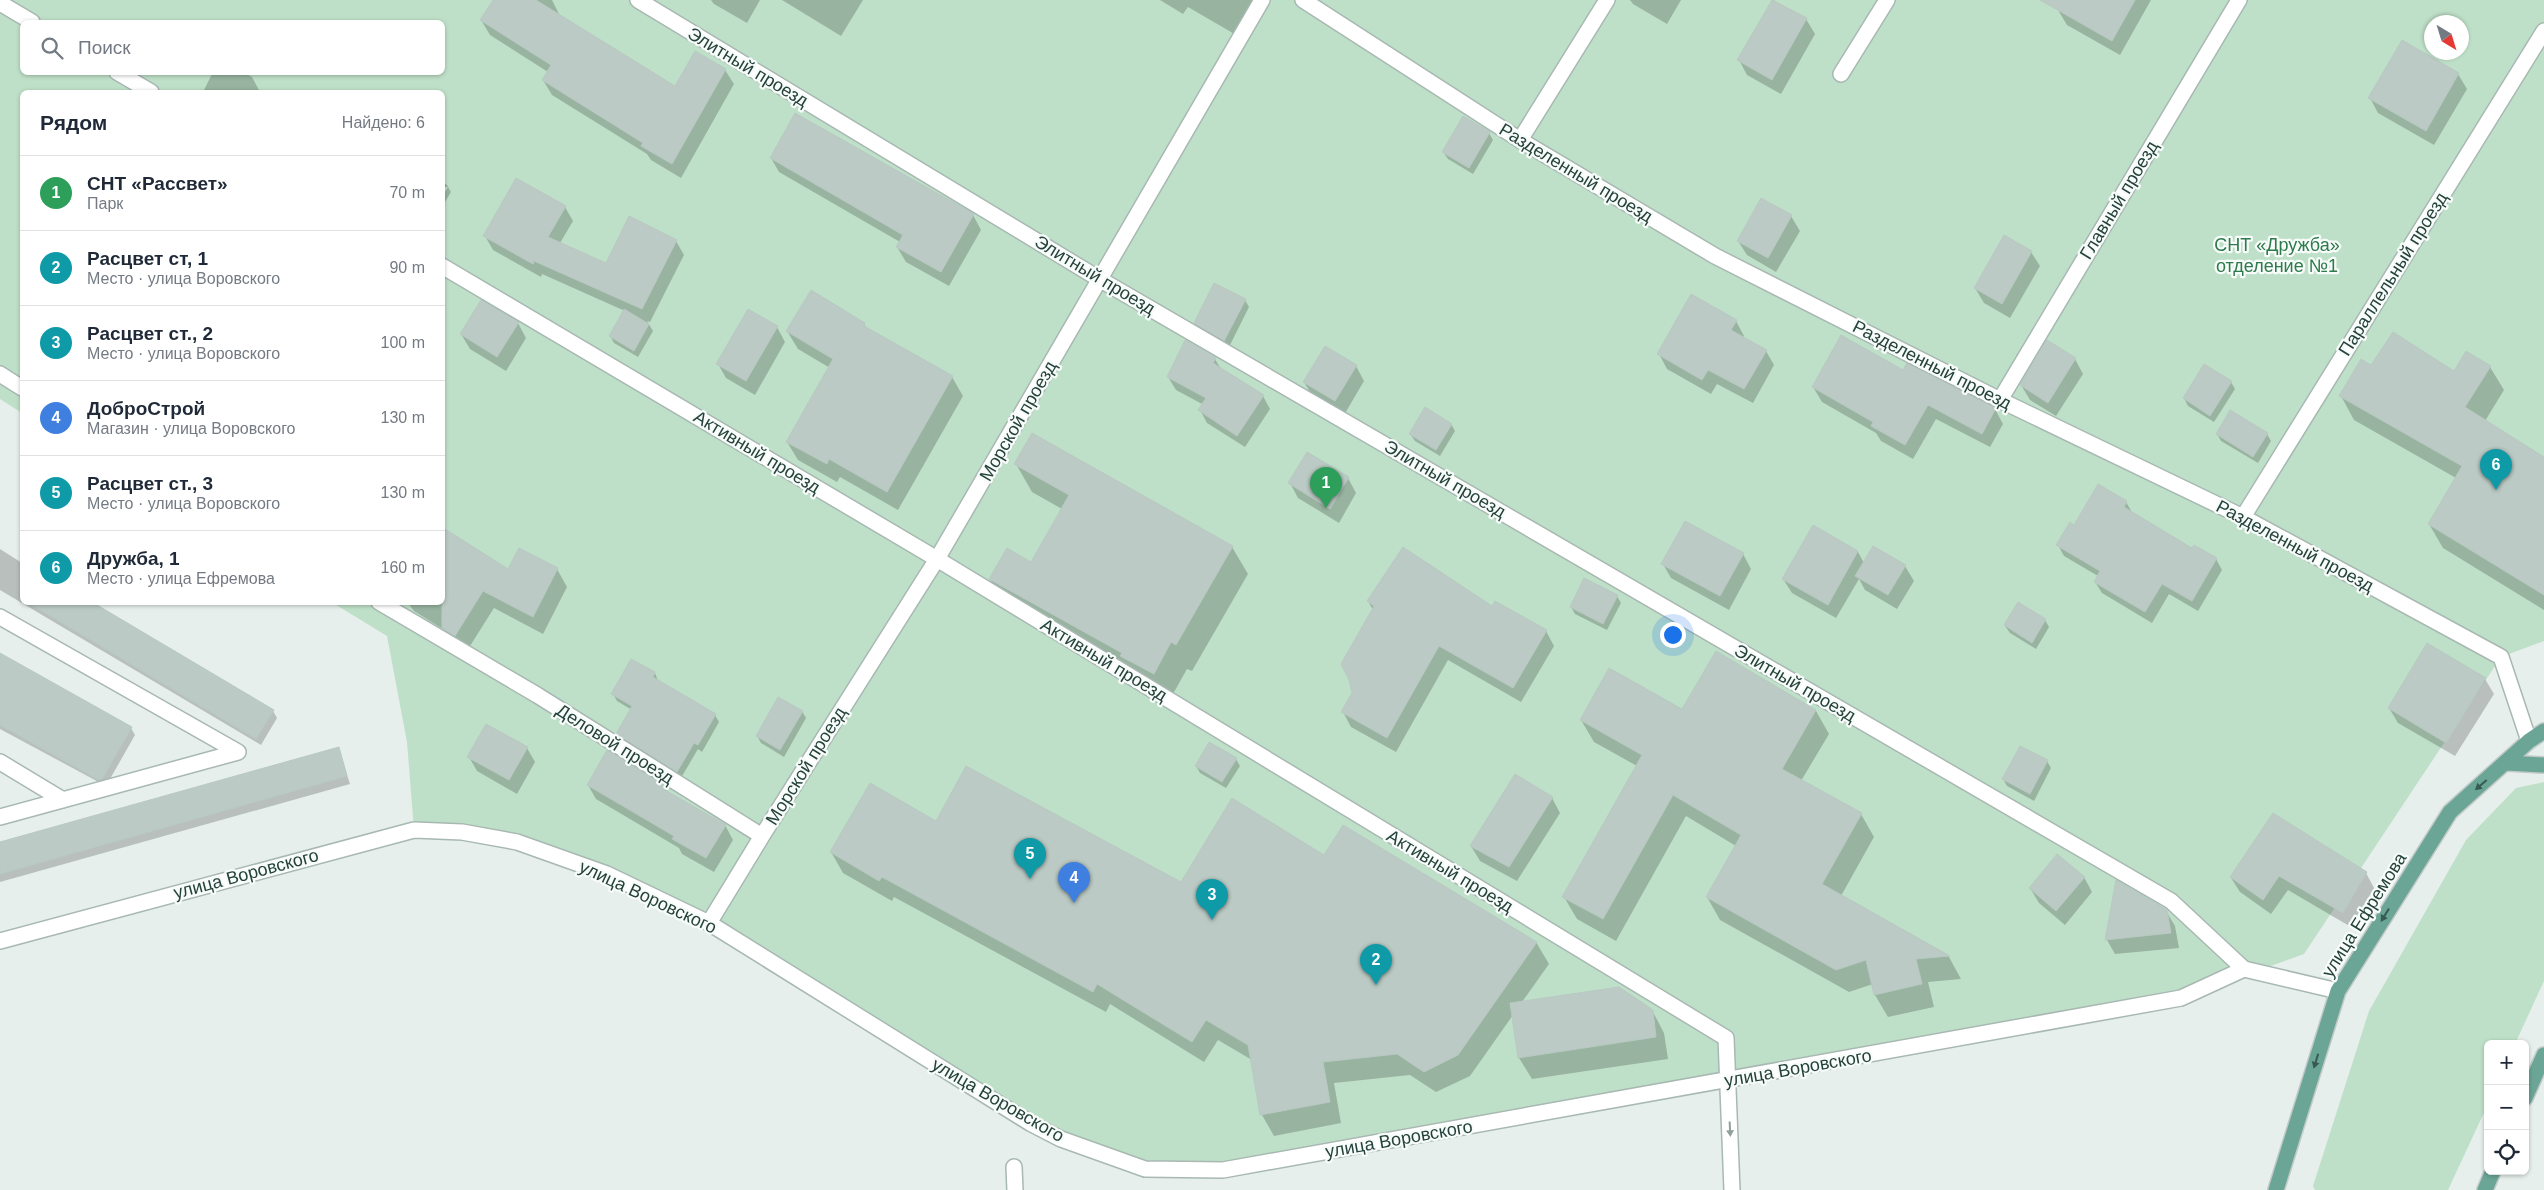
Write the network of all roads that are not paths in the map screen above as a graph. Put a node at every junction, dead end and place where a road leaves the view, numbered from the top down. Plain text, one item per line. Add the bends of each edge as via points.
1 (638, 0) edge
2 (1262, 0) edge
3 (1303, 0) edge
4 (1607, 0) edge
5 (1887, 0) edge
6 (2238, 0) edge
7 (0, 3) edge
8 (29, 20) edge
9 (2544, 31) edge
10 (1841, 74) dead end
11 (122, 75) edge
12 (148, 90) edge
13 (1520, 140) junction
14 (445, 268) edge
15 (1101, 280) junction
16 (0, 374) edge
17 (20, 387) edge
18 (2000, 400) junction
19 (2243, 517) junction
20 (937, 559) junction
21 (384, 605) edge
22 (0, 617) edge
23 (2544, 730) edge
24 (2529, 741) junction
25 (0, 762) edge
26 (2507, 763) junction
27 (2544, 765) edge
28 (63, 800) junction
29 (0, 817) edge
30 (762, 836) junction
31 (709, 923) junction
32 (0, 941) edge
33 (2244, 969) junction
34 (2338, 990) junction
35 (2544, 1055) edge
36 (1728, 1081) junction
37 (2529, 1089) edge
38 (1014, 1167) dead end
39 (2491, 1175) edge
40 (1015, 1190) edge
41 (1732, 1190) edge
42 (2276, 1190) edge
43 (2484, 1190) edge

1 - 15 street, Элитный проезд
2 - 15 street, Морской проезд
3 - 13 street, Разделенный проезд
4 - 13 street
5 - 10 street
6 - 18 street, Главный проезд
7 - 8 street
9 - 19 street, Параллельный проезд
11 - 12 street
13 - 18 street, Разделенный проезд via 1715,256
14 - 20 street, Активный проезд
15 - 20 street, Морской проезд
15 - 33 street, Элитный проезд via 2171,901
16 - 17 street
18 - 19 street, Разделенный проезд
19 - 24 street, Разделенный проезд via 2501,657
20 - 30 street, Морской проезд
20 - 36 street, Активный проезд via 1726,1038
21 - 30 street, Деловой проезд via 537,695
22 - 28 street via 238,752
23 - 24 main road, улица Ефремова
24 - 26 main road, улица Ефремова
25 - 28 street
26 - 27 main road
26 -> 34 main road, улица Ефремова via 2450,812
28 - 29 street
30 - 31 street
31 - 32 street, улица Воровского via 607,874 517,842 462,832 414,830
31 - 36 street, улица Воровского via 1030,1123 1061,1139 1146,1169 1223,1170
33 - 34 street
33 - 36 street, улица Воровского via 2181,998
34 -> 42 main road, улица Ефремова
35 - 37 main road
36 -> 41 street
38 - 40 street
39 - 43 main road

